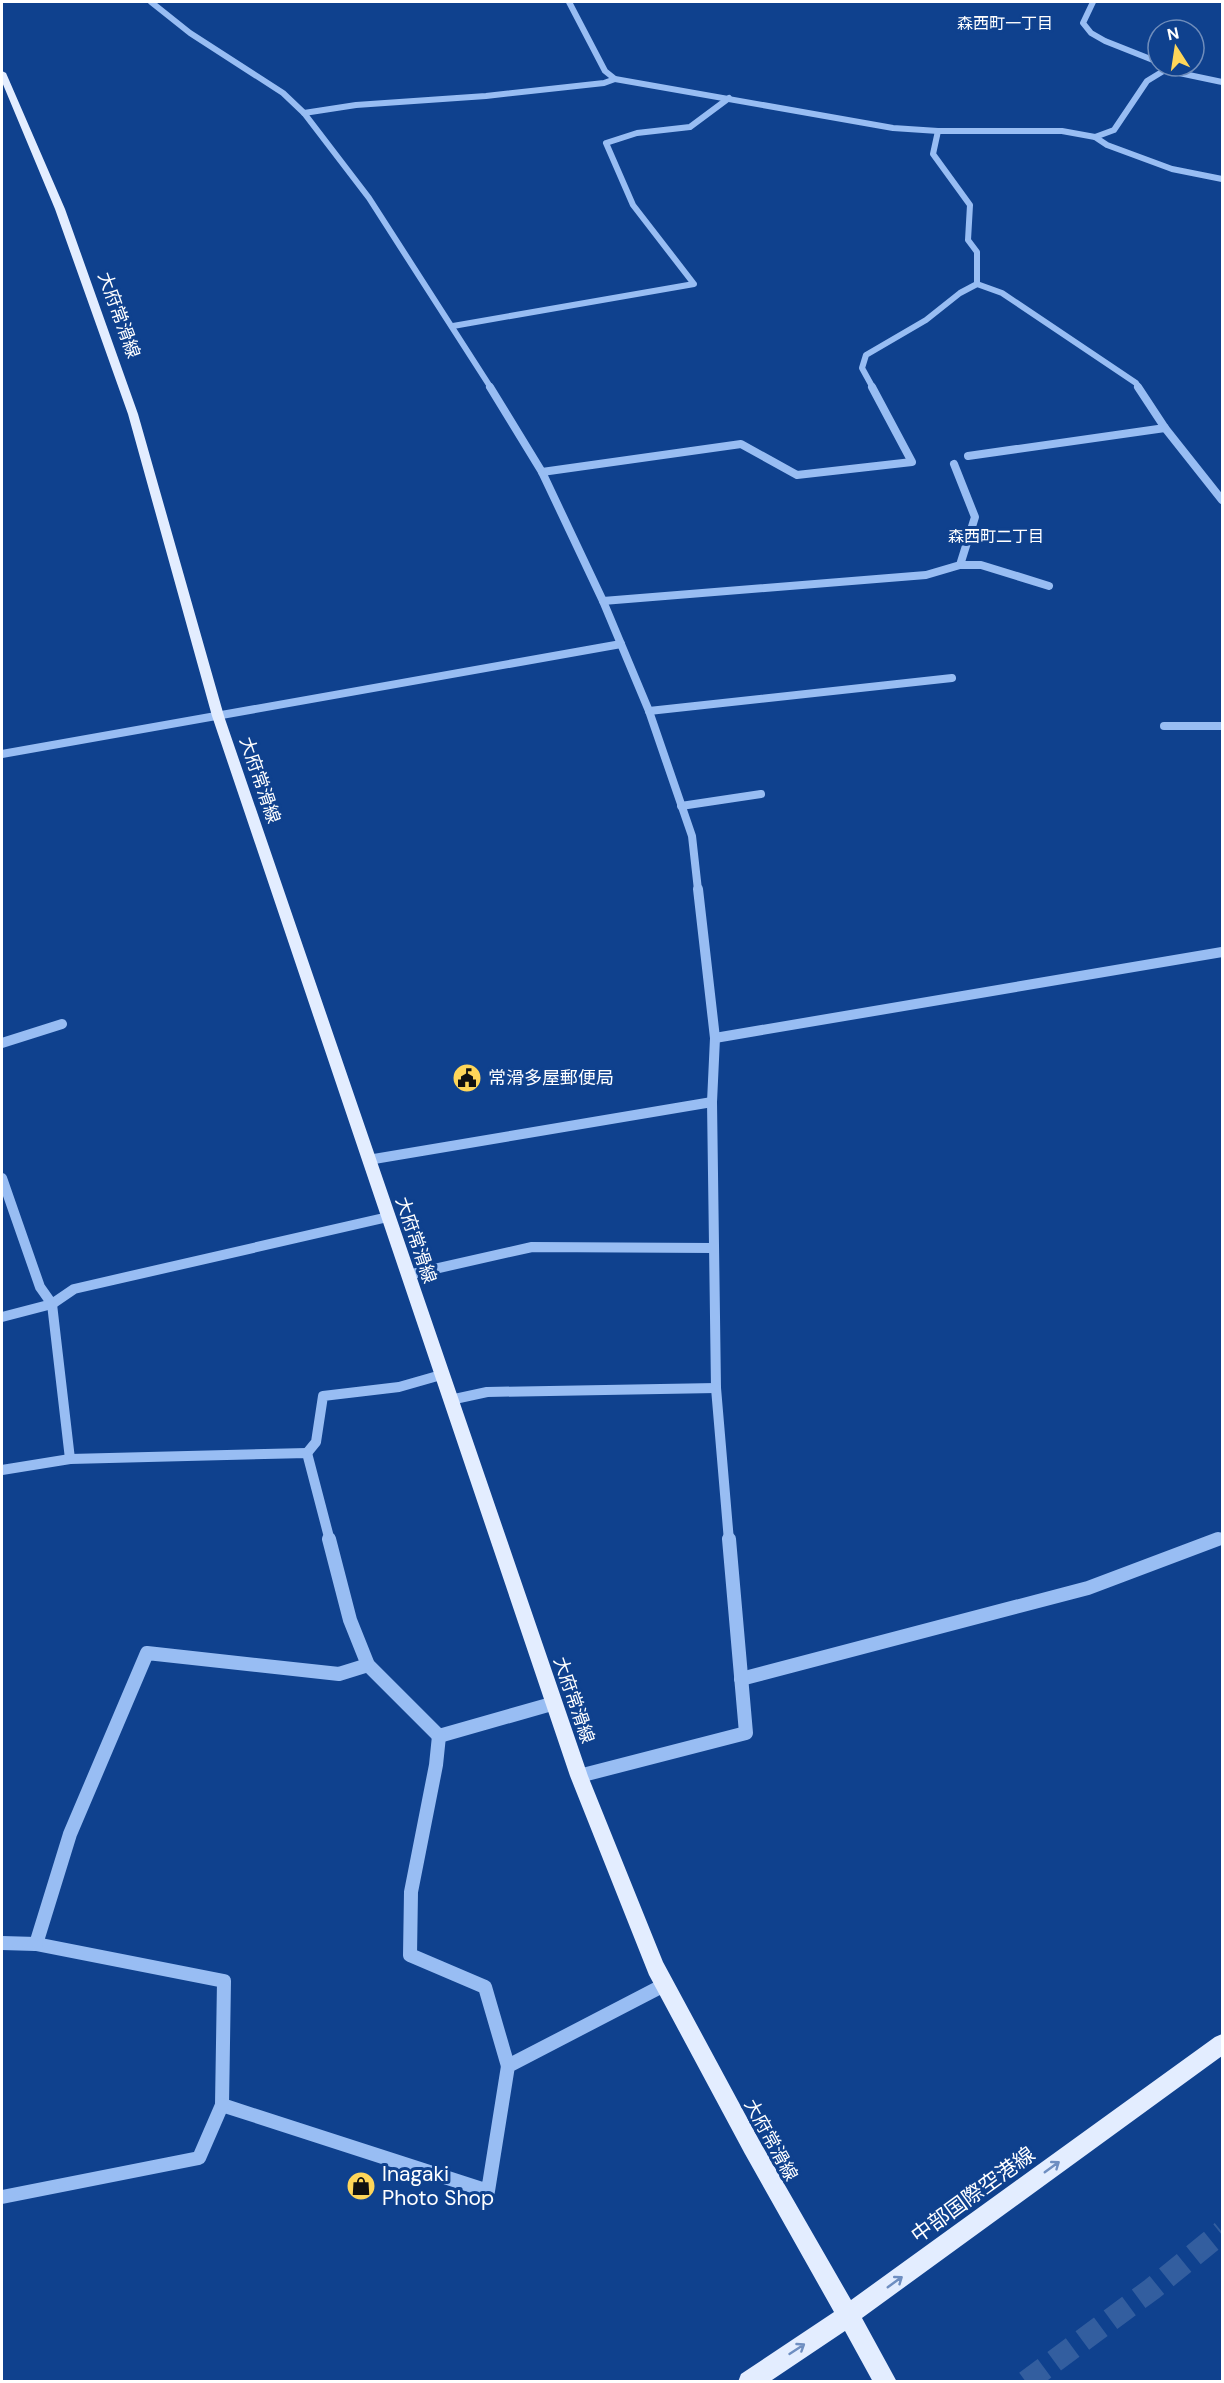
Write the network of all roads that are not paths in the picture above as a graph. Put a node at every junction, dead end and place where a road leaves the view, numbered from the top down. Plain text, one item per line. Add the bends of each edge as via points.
1 (151, 2) edge
2 (569, 2) edge
3 (1093, 2) edge
4 (1146, 57) edge
5 (2, 73) edge
6 (1151, 78) edge
7 (1205, 78) edge
8 (615, 79) junction
9 (1222, 82) edge
10 (729, 98) junction
11 (304, 113) junction
12 (938, 131) junction
13 (1095, 137) junction
14 (1222, 178) edge
15 (977, 284) junction
16 (453, 326) junction
17 (1165, 428) junction
18 (968, 456) dead end
19 (954, 464) dead end
20 (542, 472) junction
21 (1222, 500) edge
22 (960, 565) junction
23 (1049, 586) dead end
24 (603, 601) junction
25 (621, 644) junction
26 (952, 678) dead end
27 (649, 711) junction
28 (218, 716) junction
29 (1164, 726) dead end
30 (1222, 726) edge
31 (2, 754) edge
32 (761, 794) dead end
33 (681, 806) junction
34 (1222, 952) edge
35 (62, 1024) dead end
36 (715, 1038) junction
37 (2, 1043) edge
38 (712, 1102) junction
39 (368, 1160) junction
40 (2, 1178) edge
41 (388, 1216) junction
42 (713, 1248) junction
43 (408, 1275) junction
44 (52, 1304) junction
45 (2, 1317) edge
46 (441, 1375) junction
47 (716, 1388) junction
48 (450, 1400) junction
49 (307, 1453) junction
50 (70, 1459) junction
51 (2, 1470) edge
52 (1222, 1538) edge
53 (368, 1665) junction
54 (741, 1679) junction
55 (555, 1703) junction
56 (439, 1736) junction
57 (579, 1776) junction
58 (2, 1943) edge
59 (36, 1944) junction
60 (666, 1984) junction
61 (1222, 2044) edge
62 (508, 2066) junction
63 (222, 2105) junction
64 (2, 2197) edge
65 (847, 2316) junction
66 (749, 2382) edge
67 (886, 2382) edge

1 - 11 street via 190,33 283,93
2 - 8 street via 605,71
3 - 4 street via 1083,23 1091,33
5 - 28 main road, 大府常滑線 via 60,209 133,414
6 - 13 street via 1114,130
7 - 9 street
8 - 10 street
8 - 11 street
10 - 12 street via 893,128
10 - 16 street via 690,127 637,133 606,143 633,205 694,284
11 - 16 street via 369,198
12 - 13 street via 1062,131
12 - 15 street via 933,154 970,206 968,240 977,252
13 - 14 street via 1172,169
15 - 17 street via 1002,293 1136,383
15 - 20 street via 866,355 862,368 912,462 797,475 741,444
16 - 20 street
17 - 18 street
17 - 21 street
19 - 22 street via 975,517
20 - 24 street
22 - 23 street via 981,565
22 - 24 street via 926,575
24 - 25 street
25 - 27 street
25 - 28 street
26 - 27 street
27 - 33 street
28 - 31 street
28 - 39 main road, 大府常滑線
29 - 30 street
32 - 33 street
33 - 36 street via 692,836
34 - 36 street
35 - 37 street
36 - 38 street
38 - 39 street
38 - 42 street
39 - 41 main road, 大府常滑線
40 - 44 street via 40,1287
41 - 43 main road, 大府常滑線
41 - 44 street via 74,1289
42 - 43 street via 532,1246
42 - 47 street
43 - 46 main road, 大府常滑線
44 - 45 street
44 - 50 street
46 - 48 main road, 大府常滑線
46 - 49 street via 399,1387 323,1396 315,1442
47 - 48 street via 487,1392
47 - 54 street
48 - 55 main road, 大府常滑線
49 - 50 street
49 - 53 street via 350,1620
50 - 51 street
52 - 54 street via 1088,1588
53 - 56 street
53 - 59 street via 339,1674 147,1653 70,1834
54 - 57 street via 746,1733
55 - 56 street
55 - 57 main road, 大府常滑線
56 - 62 street via 411,1892 410,1955 485,1988
57 - 60 main road, 大府常滑線 via 656,1968
58 - 59 street
59 - 63 street via 224,1981
60 - 62 street
60 - 65 main road, 大府常滑線
65 -> 61 main road, 中部国際空港線
62 - 63 street via 488,2191
63 - 64 street via 199,2158
66 -> 65 main road, 中部国際空港線
65 - 67 main road, 大府常滑線

